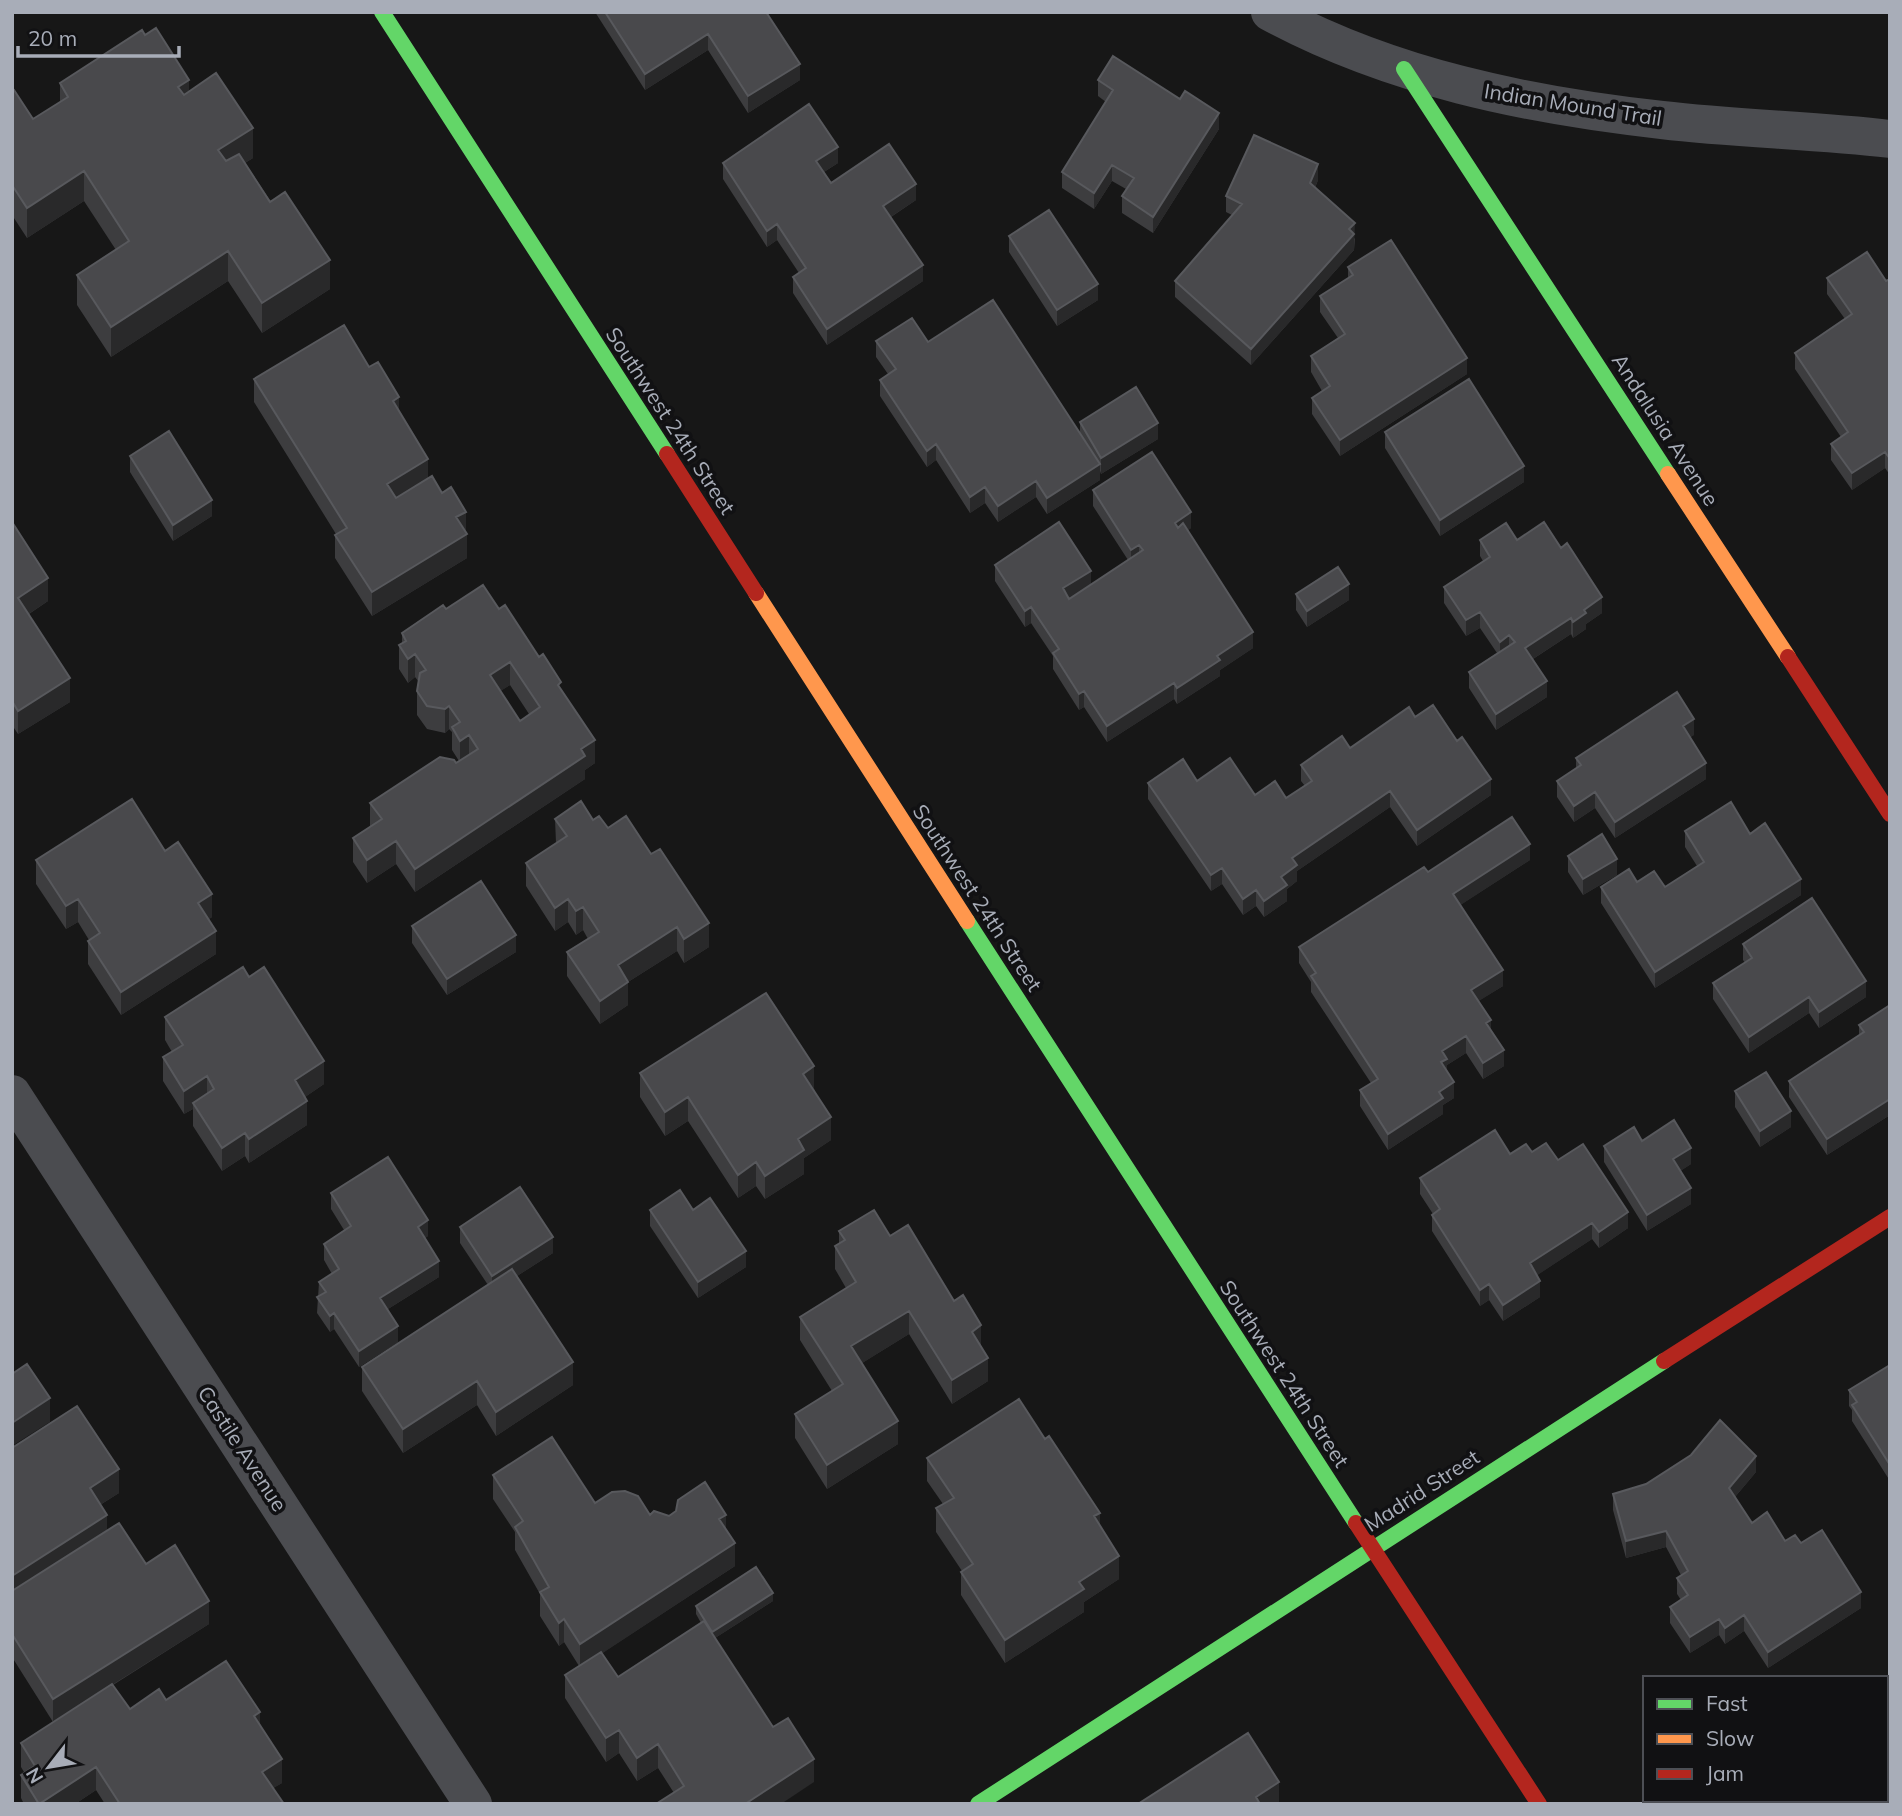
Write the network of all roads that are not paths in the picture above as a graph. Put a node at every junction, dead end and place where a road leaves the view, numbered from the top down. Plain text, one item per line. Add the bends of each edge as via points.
1 (382, 12) edge
2 (1269, 12) edge
3 (1404, 69) junction
4 (1890, 139) edge
5 (1890, 814) edge
6 (12, 1094) edge
7 (1890, 1217) edge
8 (1373, 1547) junction
9 (473, 1804) edge
10 (978, 1804) edge
11 (1539, 1804) edge

1 - 8 street, Southwest 24th Street
2 - 3 street, Indian Mound Trail
3 - 4 street, Indian Mound Trail via 1479,90 1601,113
3 - 5 street, Andalusia Avenue
6 - 9 street, Castile Avenue
7 - 8 street, Madrid Street
8 - 10 street, Madrid Street
8 - 11 street, Southwest 24th Street

